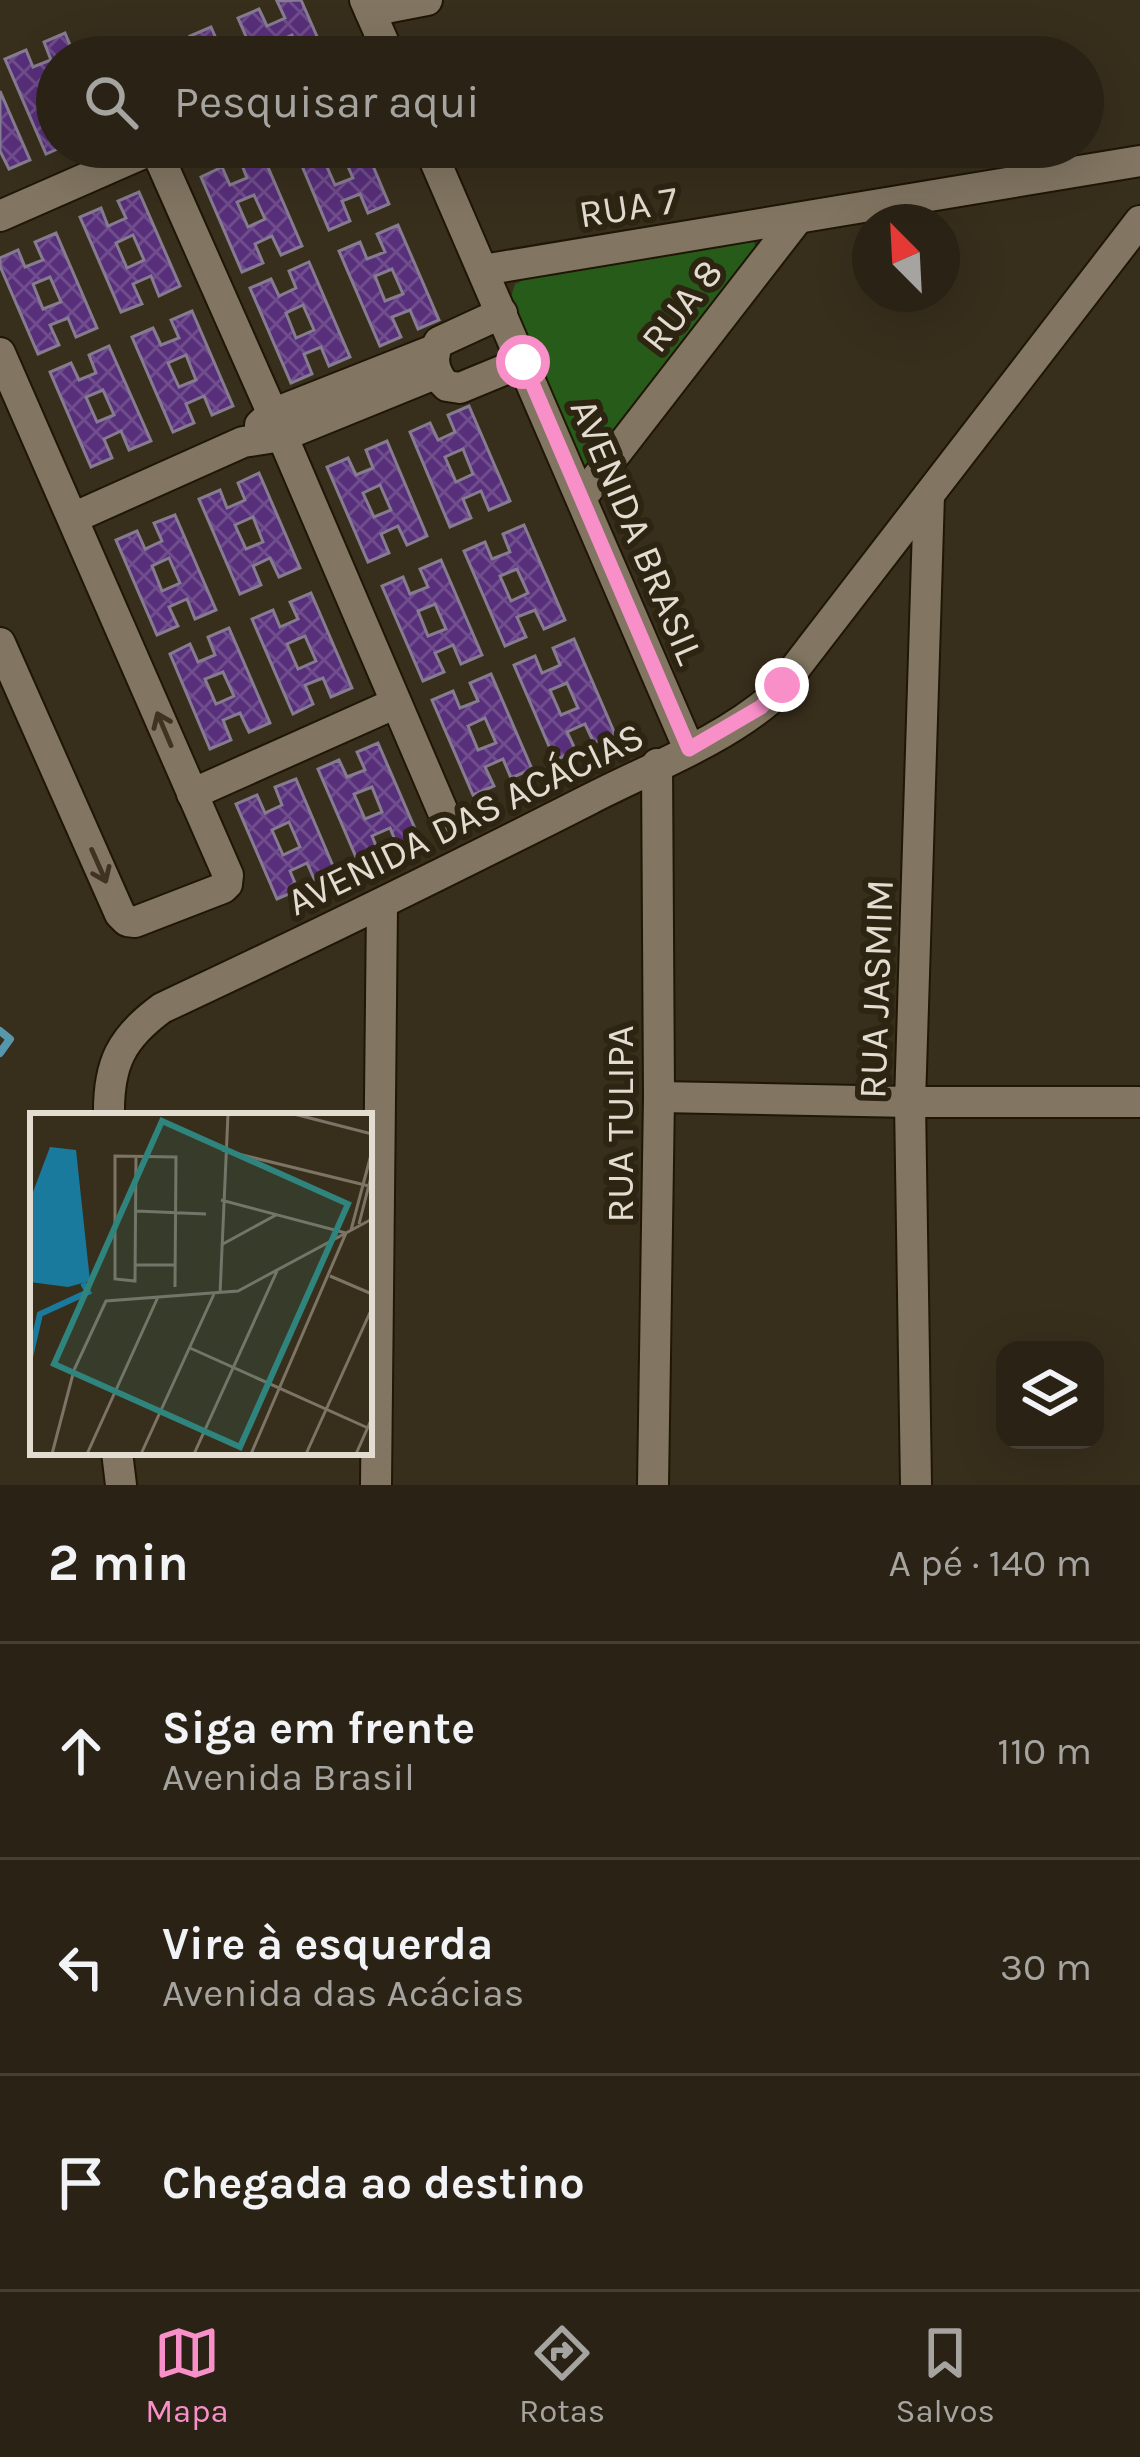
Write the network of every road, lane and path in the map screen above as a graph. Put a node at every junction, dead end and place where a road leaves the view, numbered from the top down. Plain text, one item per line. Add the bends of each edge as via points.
1 (428, 0) edge
2 (367, 5) edge
3 (381, 36) edge
4 (1140, 161) edge
5 (1104, 167) edge
6 (109, 168) edge
7 (164, 168) edge
8 (438, 168) edge
9 (1098, 168) edge
10 (0, 216) edge
11 (798, 218) junction
12 (1140, 221) edge
13 (483, 270) junction
14 (502, 313) junction
15 (0, 353) edge
16 (436, 361) junction
17 (523, 362) junction
18 (277, 425) junction
19 (929, 495) junction
20 (582, 497) junction
21 (73, 518) junction
22 (0, 644) edge
23 (396, 703) junction
24 (689, 749) junction
25 (657, 764) junction
26 (192, 794) junction
27 (446, 819) dead end
28 (382, 905) junction
29 (659, 1097) junction
30 (910, 1102) junction
31 (1140, 1102) edge
32 (109, 1113) edge
33 (117, 1455) edge
34 (121, 1485) edge
35 (376, 1485) edge
36 (653, 1485) edge
37 (916, 1485) edge

1 - 2 street
2 - 3 street
4 - 5 street, RUA 7
6 - 10 street
7 - 18 street
8 - 13 street, AVENIDA BRASIL
9 - 11 street, RUA 7
11 - 13 street, RUA 7
11 - 20 street, RUA 8
12 - 19 street, AVENIDA DAS ACÁCIAS
13 - 14 street, AVENIDA BRASIL
14 - 16 street via 443,338
14 - 17 street, AVENIDA BRASIL
15 - 21 street
16 - 17 street via 447,386 460,388
16 - 18 street
17 - 20 street, AVENIDA BRASIL
18 - 21 street
18 - 23 street
19 - 24 street, AVENIDA DAS ACÁCIAS via 773,697
19 - 30 street, RUA JASMIM
20 - 24 street, AVENIDA BRASIL
26 -> 21 street
22 -> 26 street via 127,921 227,884
23 - 26 street
23 - 27 street
24 - 25 street, AVENIDA DAS ACÁCIAS
25 - 28 street, AVENIDA DAS ACÁCIAS
25 - 29 street, RUA TULIPA
28 - 32 street, AVENIDA DAS ACÁCIAS via 138,1025 113,1072
28 - 35 street
29 - 30 street
29 - 36 street, RUA TULIPA
30 - 31 street
30 - 37 street, RUA JASMIM
33 - 34 street

